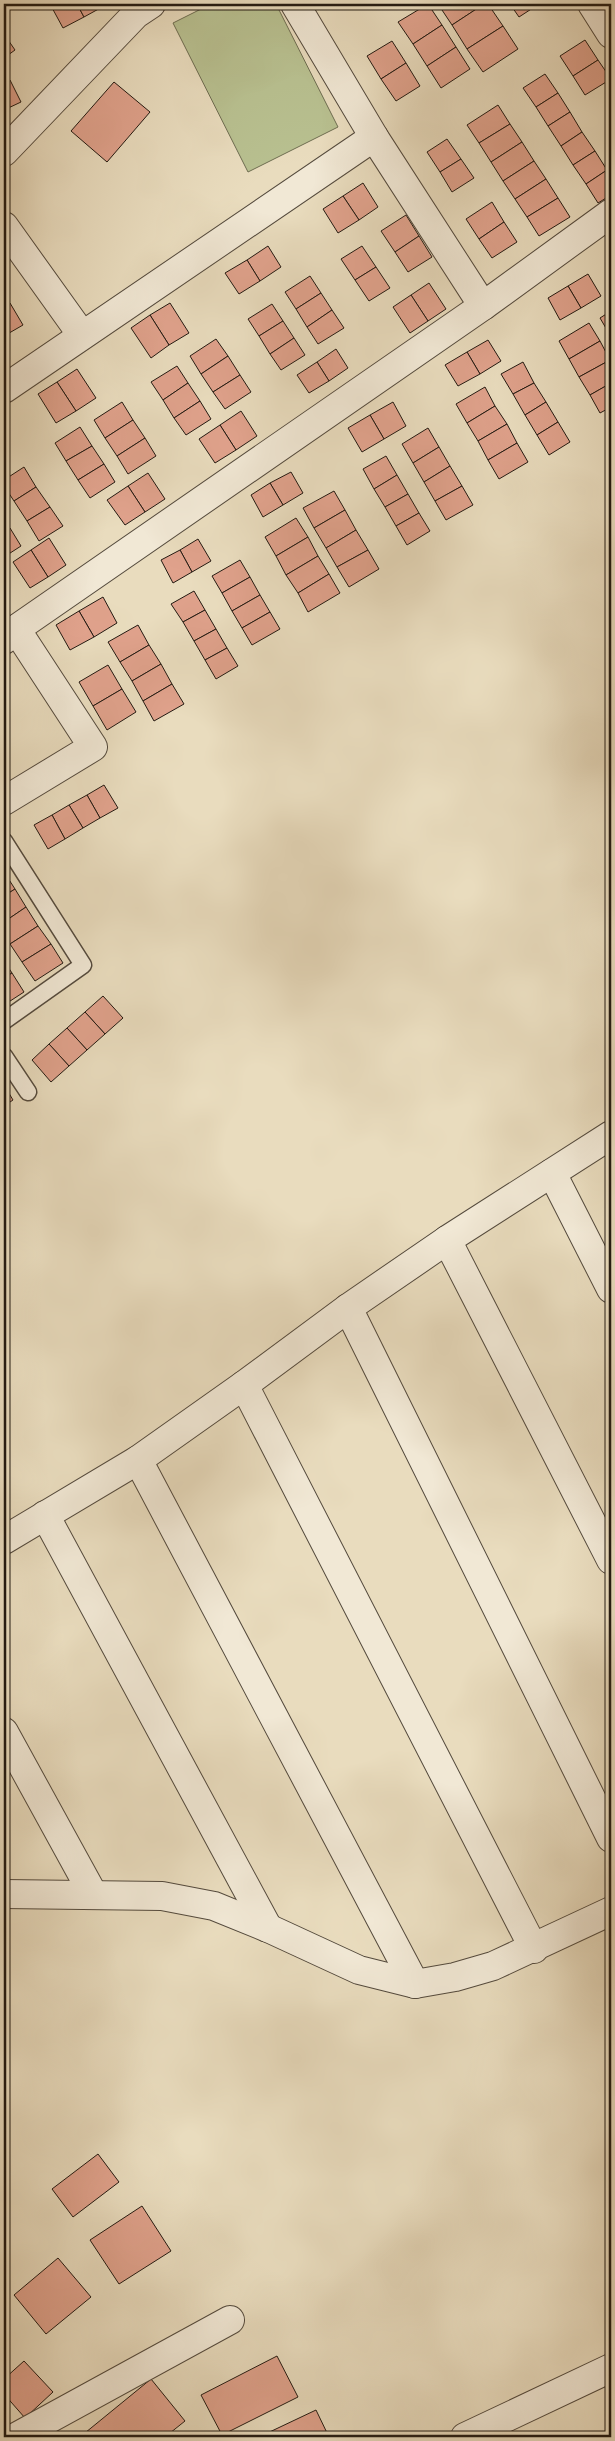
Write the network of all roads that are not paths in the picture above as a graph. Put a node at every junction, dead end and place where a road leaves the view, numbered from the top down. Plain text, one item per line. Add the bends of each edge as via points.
1 (151, 4) edge
2 (294, 4) edge
3 (592, 4) edge
4 (611, 34) edge
5 (374, 136) junction
6 (4, 152) edge
7 (611, 213) edge
8 (4, 226) edge
9 (483, 306) junction
10 (82, 335) junction
11 (4, 389) edge
12 (10, 634) edge
13 (4, 801) edge
14 (4, 841) edge
15 (4, 1021) edge
16 (4, 1056) edge
17 (28, 1092) dead end
18 (611, 1135) edge
19 (552, 1173) junction
20 (448, 1240) junction
21 (611, 1289) edge
22 (348, 1308) junction
23 (244, 1385) junction
24 (138, 1460) junction
25 (45, 1515) junction
26 (4, 1540) edge
27 (611, 1560) edge
28 (4, 1732) edge
29 (611, 1838) edge
30 (4, 1894) edge
31 (93, 1894) junction
32 (611, 1911) edge
33 (268, 1928) junction
34 (534, 1949) junction
35 (415, 1984) junction
36 (230, 2320) dead end
37 (611, 2368) edge
38 (16, 2437) edge
39 (465, 2437) edge

1 - 6 street via 136,14
2 - 5 street
3 - 4 street
5 - 9 street
5 - 10 street
7 - 9 street
8 - 10 street
9 - 12 street
10 - 11 street
12 - 13 street via 93,747
14 - 15 lane via 83,965
16 - 17 lane
18 - 19 street
19 - 20 street
19 - 21 street
20 - 22 street
20 - 27 street
22 - 23 street
22 - 29 street
23 - 24 street
23 - 34 street
24 - 25 street
24 - 35 street
25 - 26 street
25 - 33 street
28 - 31 street
30 - 31 street
31 - 33 street via 162,1896 214,1906
32 - 34 street
33 - 35 street via 359,1970
34 - 35 street via 456,1977
36 - 38 street
37 - 39 street

